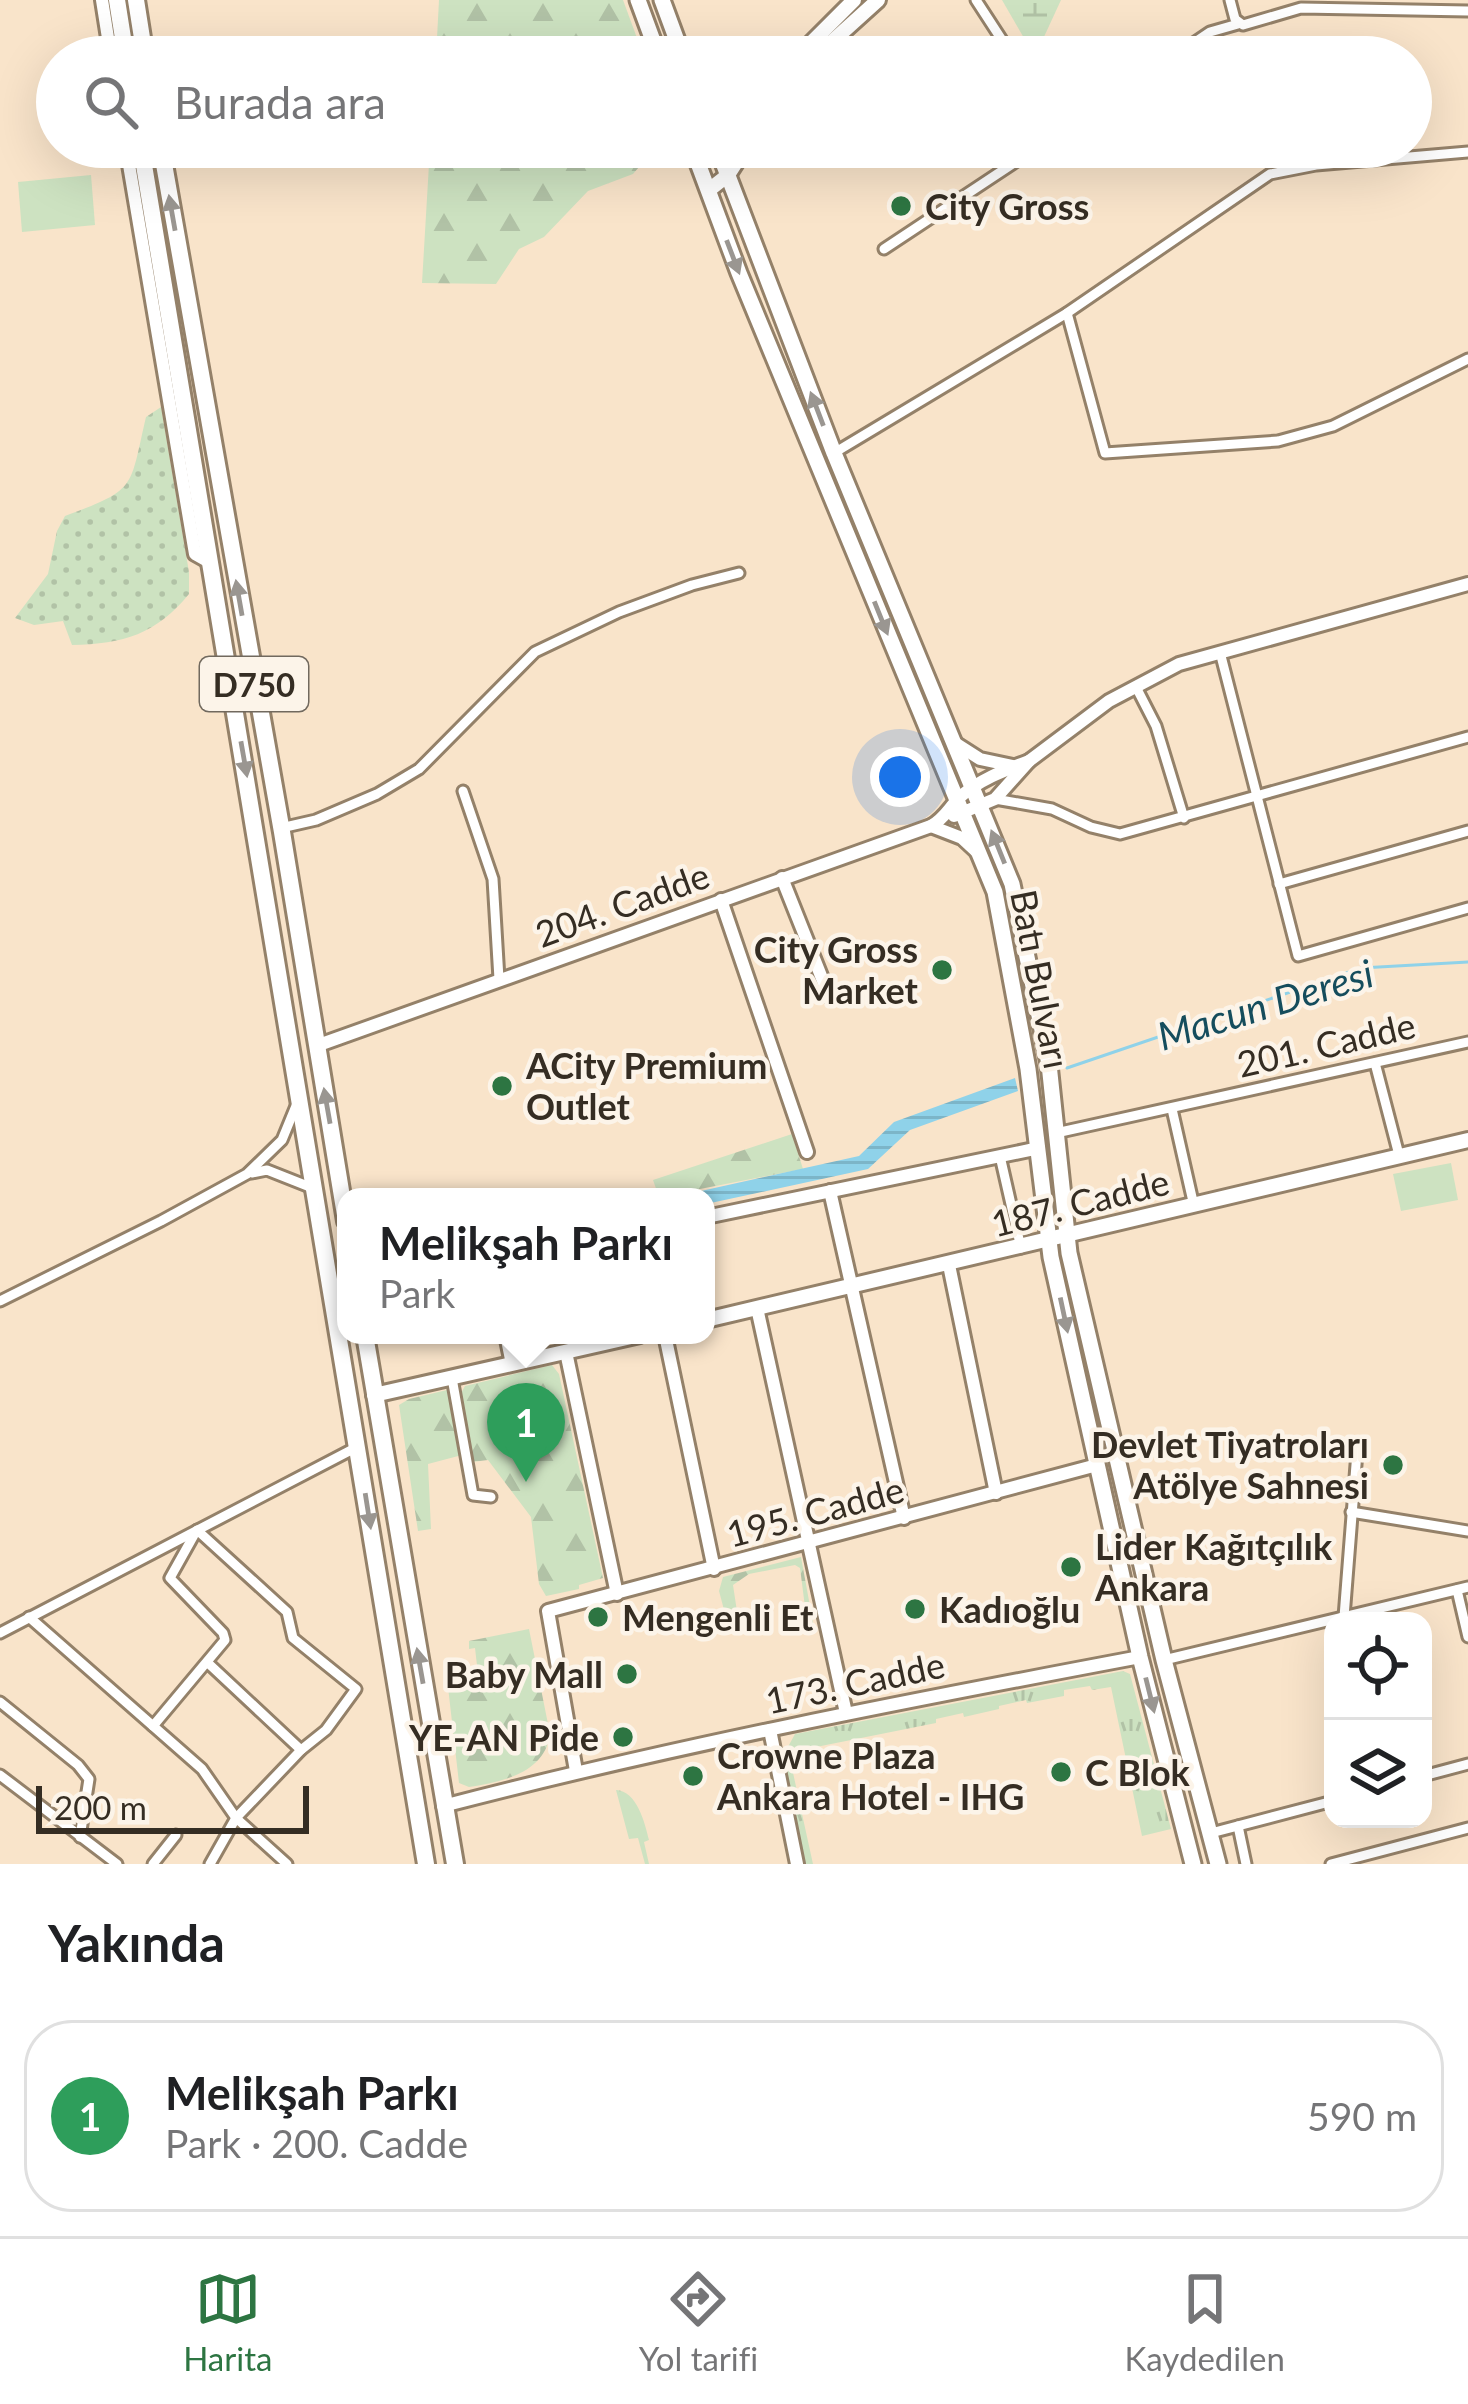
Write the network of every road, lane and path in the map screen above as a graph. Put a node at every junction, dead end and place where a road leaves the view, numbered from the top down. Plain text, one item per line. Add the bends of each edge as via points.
1 (102, 0) edge
2 (116, 0) edge
3 (136, 0) edge
4 (638, 0) edge
5 (662, 0) edge
6 (854, 0) edge
7 (878, 0) edge
8 (976, 0) edge
9 (1230, 0) edge
10 (1468, 11) edge
11 (1238, 24) junction
12 (108, 36) edge
13 (122, 36) edge
14 (142, 36) edge
15 (651, 36) edge
16 (675, 36) edge
17 (818, 36) edge
18 (838, 36) edge
19 (999, 36) edge
20 (1204, 36) edge
21 (1468, 152) edge
22 (1432, 155) edge
23 (130, 168) edge
24 (145, 168) edge
25 (165, 168) edge
26 (700, 168) edge
27 (725, 168) edge
28 (732, 168) edge
29 (1006, 168) edge
30 (1298, 168) edge
31 (728, 175) junction
32 (709, 190) junction
33 (884, 249) dead end
34 (1067, 313) junction
35 (1468, 359) edge
36 (834, 453) junction
37 (211, 562) junction
38 (739, 573) dead end
39 (1468, 584) edge
40 (1220, 652) junction
41 (1136, 687) junction
42 (1468, 737) edge
43 (955, 743) junction
44 (1029, 761) junction
45 (1014, 767) junction
46 (974, 788) junction
47 (463, 791) dead end
48 (1255, 796) junction
49 (975, 805) junction
50 (1184, 818) junction
51 (931, 826) junction
52 (281, 828) junction
53 (1468, 831) edge
54 (982, 854) junction
55 (782, 878) junction
56 (1279, 884) junction
57 (721, 900) junction
58 (1468, 908) edge
59 (499, 979) junction
60 (829, 996) dead end
61 (1468, 1042) edge
62 (316, 1046) junction
63 (1375, 1063) junction
64 (300, 1096) junction
65 (1172, 1109) junction
66 (1056, 1133) junction
67 (1468, 1141) edge
68 (1039, 1148) junction
69 (807, 1152) dead end
70 (1399, 1155) junction
71 (1000, 1156) junction
72 (247, 1174) junction
73 (340, 1188) edge
74 (315, 1189) junction
75 (830, 1191) junction
76 (1194, 1206) junction
77 (715, 1215) edge
78 (1058, 1239) junction
79 (1021, 1248) junction
80 (949, 1264) junction
81 (851, 1287) junction
82 (0, 1300) edge
83 (757, 1308) junction
84 (715, 1318) edge
85 (337, 1321) edge
86 (341, 1344) edge
87 (366, 1344) edge
88 (508, 1344) edge
89 (601, 1344) edge
90 (667, 1344) edge
91 (566, 1352) junction
92 (512, 1364) junction
93 (452, 1378) junction
94 (374, 1395) junction
95 (358, 1447) junction
96 (1357, 1452) dead end
97 (1097, 1465) junction
98 (996, 1492) junction
99 (491, 1497) dead end
100 (1351, 1512) junction
101 (904, 1518) junction
102 (197, 1530) junction
103 (1468, 1532) edge
104 (808, 1544) junction
105 (714, 1569) junction
106 (1463, 1588) edge
107 (617, 1594) junction
108 (1344, 1612) edge
109 (1365, 1612) edge
110 (29, 1617) junction
111 (1324, 1622) edge
112 (0, 1633) edge
113 (1468, 1636) edge
114 (1140, 1657) junction
115 (1164, 1660) junction
116 (208, 1663) junction
117 (0, 1702) edge
118 (846, 1712) junction
119 (153, 1726) junction
120 (770, 1730) junction
121 (301, 1750) junction
122 (1468, 1764) edge
123 (576, 1771) junction
124 (1432, 1774) edge
125 (0, 1775) edge
126 (1324, 1803) edge
127 (443, 1806) junction
128 (236, 1818) junction
129 (1238, 1826) junction
130 (1468, 1828) edge
131 (1210, 1833) junction
132 (176, 1835) dead end
133 (80, 1837) junction
134 (117, 1864) edge
135 (153, 1864) edge
136 (210, 1864) edge
137 (287, 1864) edge
138 (426, 1864) edge
139 (455, 1864) edge
140 (797, 1864) edge
141 (1192, 1864) edge
142 (1218, 1864) edge
143 (1246, 1864) edge
144 (1331, 1864) edge

1 - 12 street
2 - 13 highway
3 - 14 highway
4 - 15 main road
5 - 16 main road
6 - 17 main road
7 - 18 main road
8 - 19 street
9 - 11 street
10 - 11 street via 1301,8
11 - 20 street
21 - 22 street
23 - 37 street via 195,554
24 - 37 highway, D750
52 -> 25 highway, D750
26 - 32 main road, Batı Bulvarı
27 - 31 main road, Batı Bulvarı
28 - 31 main road
29 - 33 street
30 - 34 street via 1270,174
31 - 32 main road
36 -> 31 main road, Batı Bulvarı
32 -> 49 main road, Batı Bulvarı via 829,493
34 - 35 street via 1105,453 1278,441 1333,426
34 - 36 street
36 - 43 main road, Batı Bulvarı
37 -> 64 highway, D750
38 - 52 street via 619,611 535,652 419,770 316,820
39 - 40 street, 204. Cadde
40 - 41 street, 204. Cadde
40 - 48 street
41 - 44 street, 204. Cadde
41 - 50 street
42 - 48 street
43 - 45 street via 980,760
43 - 46 main road, Batı Bulvarı
44 - 45 street, 204. Cadde
44 - 49 street, 204. Cadde
45 - 46 street, 204. Cadde
46 - 49 main road, Batı Bulvarı
47 - 59 street via 493,879
48 - 50 street
48 - 56 street
49 - 50 street via 1052,809 1111,833
49 - 51 street, 204. Cadde
49 - 54 main road, Batı Bulvarı
66 -> 49 main road, Batı Bulvarı via 1018,908
51 - 54 street
51 - 55 street, 204. Cadde
52 - 62 highway, D750
53 - 56 street
54 - 68 main road, Batı Bulvarı via 1004,929
55 - 57 street, 204. Cadde
55 - 60 street
56 - 58 street via 1298,956
57 - 59 street, 204. Cadde
57 - 69 street
59 - 62 street, 204. Cadde
61 - 63 street, 201. Cadde
73 -> 62 highway, D750
63 - 65 street, 201. Cadde
63 - 70 street
64 - 72 street via 282,1141
64 - 74 highway, D750
65 - 66 street, 201. Cadde
65 - 76 street
66 - 78 main road, Batı Bulvarı
67 - 70 main road, 187. Cadde
68 - 71 street
68 - 78 main road, Batı Bulvarı
70 - 76 main road, 187. Cadde
71 - 75 street
71 - 79 street
72 - 74 street via 266,1170
72 - 82 street
74 - 85 highway, D750
75 - 77 street
75 - 81 street
76 - 78 main road, 187. Cadde
78 - 79 main road, 187. Cadde
78 -> 97 main road, Batı Bulvarı
78 - 115 main road, Batı Bulvarı
79 - 80 main road, 187. Cadde
80 - 81 main road, 187. Cadde
80 - 98 street
81 - 83 main road, 187. Cadde
81 - 101 street
83 - 84 main road, 187. Cadde
83 - 104 street
86 - 95 highway, D750
87 - 94 highway
88 - 92 street
89 - 91 main road
90 - 105 street
91 - 92 main road
91 - 107 street
92 - 93 main road
93 - 94 main road
93 - 99 street via 473,1495
127 -> 94 highway
95 - 102 street
95 -> 138 highway, D750
96 - 100 street
97 - 98 street, 195. Cadde
97 - 114 main road, Batı Bulvarı
98 - 101 street, 195. Cadde
100 - 103 street
100 - 108 street
101 - 104 street, 195. Cadde
102 - 110 street
102 - 116 street via 170,1578 223,1633
102 - 121 street via 287,1612 293,1638 356,1689
104 - 105 street, 195. Cadde
104 - 118 street
105 - 107 street, 195. Cadde
106 - 109 street
106 - 113 street
107 - 123 street, 195. Cadde via 548,1611
110 - 112 street
110 - 119 street
111 - 115 street
114 - 118 street, 173. Cadde
114 -> 141 main road, Batı Bulvarı
115 - 131 main road, Batı Bulvarı
116 - 119 street
116 - 121 street
117 - 133 street via 89,1779
118 - 120 street, 173. Cadde
119 - 128 street via 202,1769
120 - 123 street, 173. Cadde
120 - 140 street
121 - 128 street
122 - 124 street
123 - 127 street, 173. Cadde
125 - 133 street
126 - 129 street
127 - 139 highway
128 - 136 street
128 - 137 street
129 - 131 street
129 - 143 street
130 - 144 street
131 - 142 main road, Batı Bulvarı
132 - 135 street
133 - 134 street

